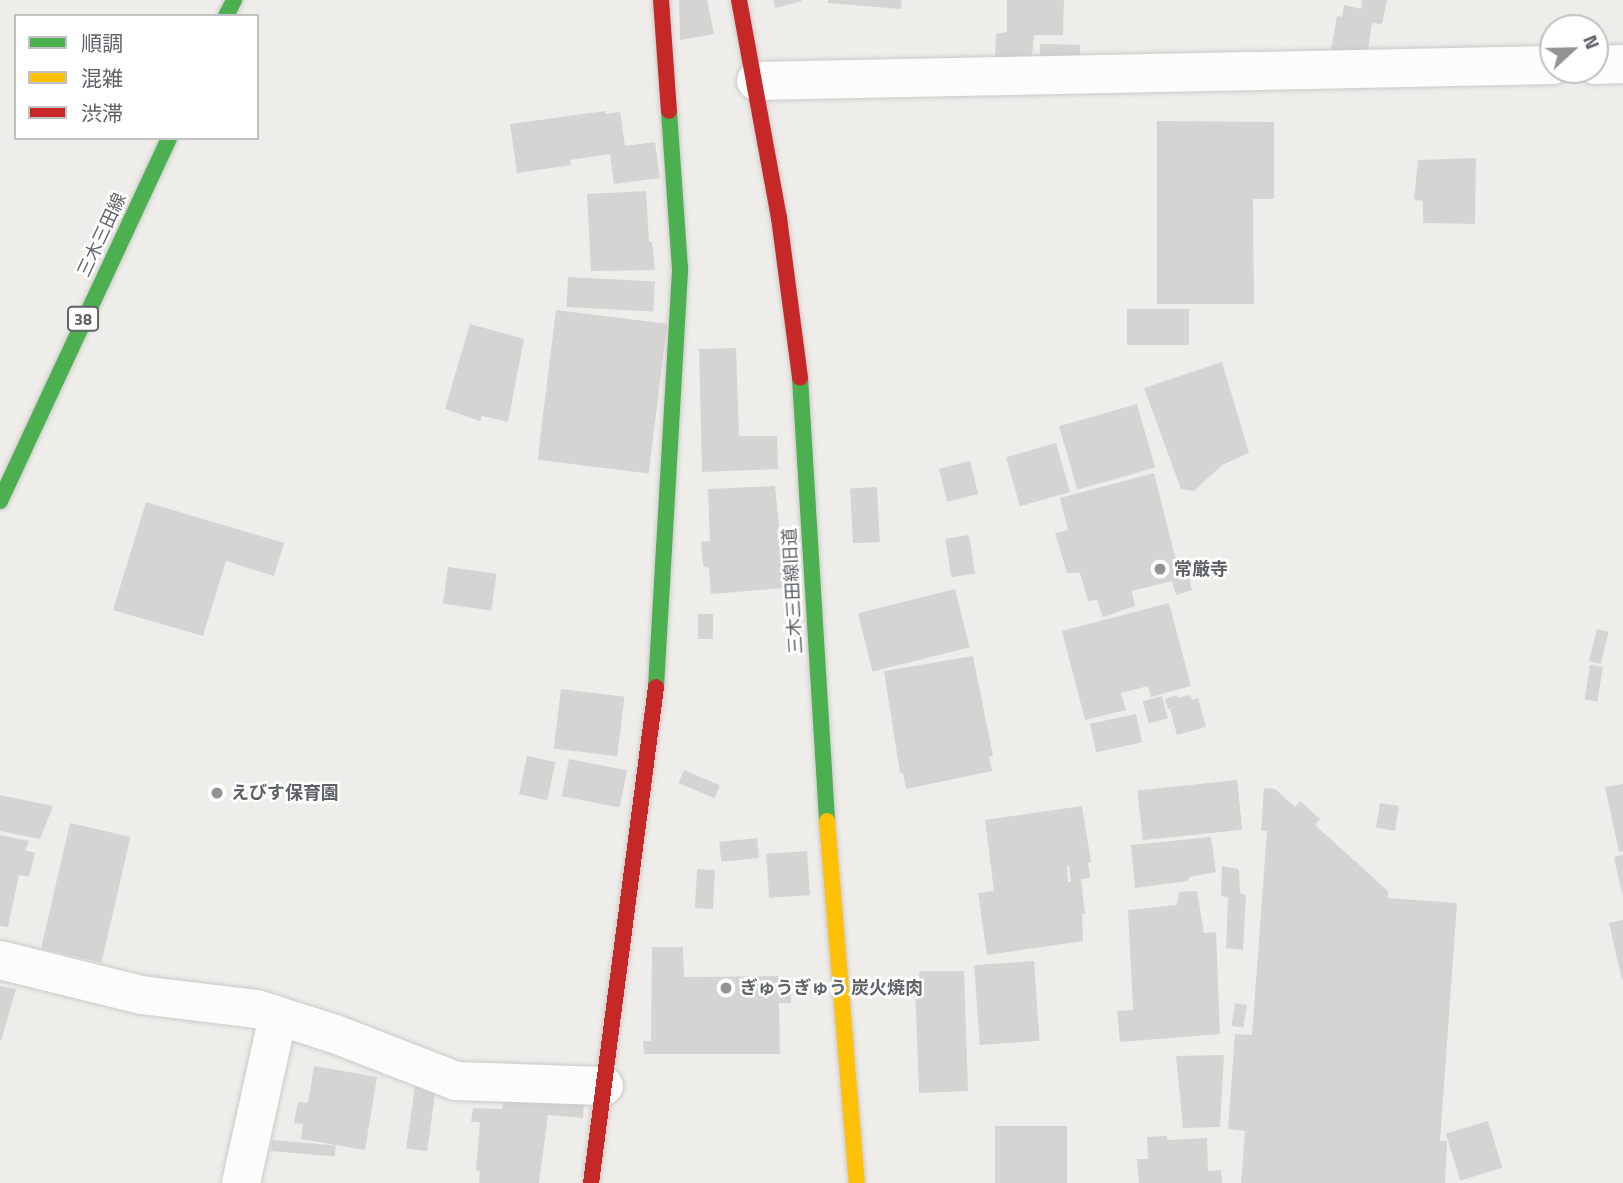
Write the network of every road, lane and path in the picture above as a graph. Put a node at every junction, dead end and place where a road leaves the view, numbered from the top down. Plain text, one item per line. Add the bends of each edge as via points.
1 (661, 0) edge
2 (739, 0) edge
3 (1539, 65) edge
4 (755, 81) junction
5 (168, 140) edge
6 (0, 501) edge
7 (0, 960) edge
8 (278, 1016) junction
9 (604, 1086) junction
10 (241, 1183) edge
11 (592, 1183) edge
12 (857, 1183) edge

1 - 9 street via 681,269 669,502 655,700
2 - 4 street, 三木三田線旧道
3 - 4 street
4 - 12 street, 三木三田線旧道 via 803,401 819,723
5 - 6 street, 三木三田線 / 38
7 - 8 street via 141,995 257,1009
8 - 9 street via 456,1081
8 - 10 street
9 - 11 street

